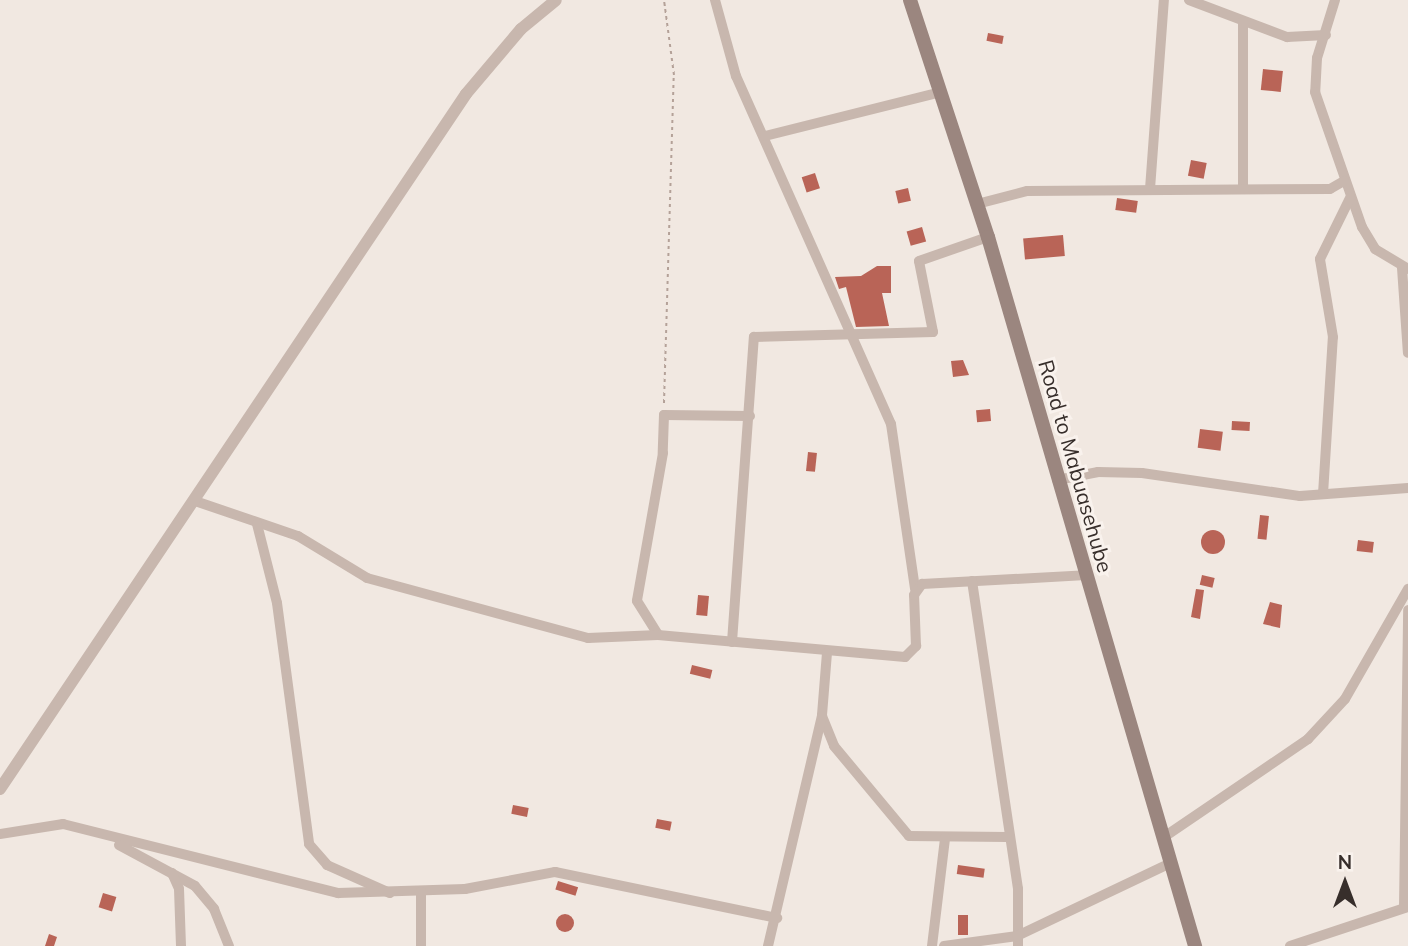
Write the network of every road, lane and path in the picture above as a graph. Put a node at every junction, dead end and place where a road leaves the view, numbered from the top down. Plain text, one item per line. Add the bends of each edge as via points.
1 (556, 0) edge
2 (664, 0) edge
3 (715, 0) edge
4 (910, 0) edge
5 (1164, 0) edge
6 (1189, 0) edge
7 (1335, 0) edge
8 (1243, 22) junction
9 (1326, 35) junction
10 (942, 92) junction
11 (765, 136) junction
12 (1343, 181) junction
13 (1150, 189) junction
14 (1243, 189) junction
15 (1350, 198) junction
16 (977, 204) junction
17 (988, 237) junction
18 (1405, 268) edge
19 (854, 338) junction
20 (1408, 353) edge
21 (664, 415) junction
22 (750, 416) junction
23 (1057, 480) junction
24 (1408, 488) edge
25 (1323, 494) junction
26 (195, 501) junction
27 (257, 524) junction
28 (1086, 575) junction
29 (972, 581) junction
30 (915, 589) junction
31 (1408, 589) edge
32 (1408, 610) edge
33 (658, 635) junction
34 (1408, 639) edge
35 (732, 642) junction
36 (827, 653) junction
37 (822, 715) junction
38 (0, 789) edge
39 (0, 834) edge
40 (100, 835) junction
41 (1007, 837) junction
42 (1164, 837) junction
43 (945, 838) junction
44 (1171, 863) junction
45 (172, 872) junction
46 (421, 892) junction
47 (390, 893) junction
48 (1406, 907) edge
49 (776, 918) junction
50 (1018, 941) edge
51 (181, 946) edge
52 (229, 946) edge
53 (421, 946) edge
54 (768, 946) edge
55 (932, 946) edge
56 (944, 946) edge
57 (1195, 946) edge
58 (1290, 946) edge

1 - 26 street via 521,29 466,94
2 - 21 path via 674,75
3 - 11 street via 736,76
4 - 10 main road, Road to Mabuasehube
5 - 13 street
6 - 8 street
7 - 9 street
8 - 9 street via 1287,37
8 - 14 street
9 - 12 street via 1315,92
10 - 11 street
10 - 16 main road, Road to Mabuasehube
11 - 19 street
12 - 14 street via 1330,189
12 - 15 street
13 - 14 street
13 - 16 street via 1027,191
15 - 18 street via 1375,249
15 - 25 street via 1320,259 1333,337
16 - 17 main road, Road to Mabuasehube
17 - 19 street via 919,261 933,332
17 - 23 main road, Road to Mabuasehube
18 - 20 street
19 - 22 street via 754,337
19 - 30 street via 898,449
21 - 22 street
21 - 33 street via 663,453 637,601
22 - 35 street
23 - 25 street via 1098,472 1142,473
23 - 28 main road, Road to Mabuasehube
24 - 25 street
26 - 27 street
26 - 38 street
27 - 33 street via 315,544 362,576 527,624 593,639
27 - 47 street via 280,617 309,844 327,865
28 - 29 street
28 - 42 main road, Road to Mabuasehube
29 - 30 street
29 - 41 street
30 - 36 street via 910,656
31 - 42 street via 1345,699 1308,739
32 - 34 street
33 - 35 street
34 - 48 street
35 - 36 street
36 - 37 street
37 - 43 street via 834,746 904,831
37 - 49 street
39 - 40 street via 50,823
40 - 45 street
40 - 47 street via 312,890
41 - 43 street
41 - 50 street via 1018,889
42 - 44 main road, Road to Mabuasehube
43 - 55 street
44 - 50 street
44 - 57 main road, Road to Mabuasehube
45 - 51 street via 179,889
45 - 52 street via 202,892
46 - 47 street
46 - 49 street via 555,872
46 - 53 street
48 - 58 street
49 - 54 street
50 - 56 street

